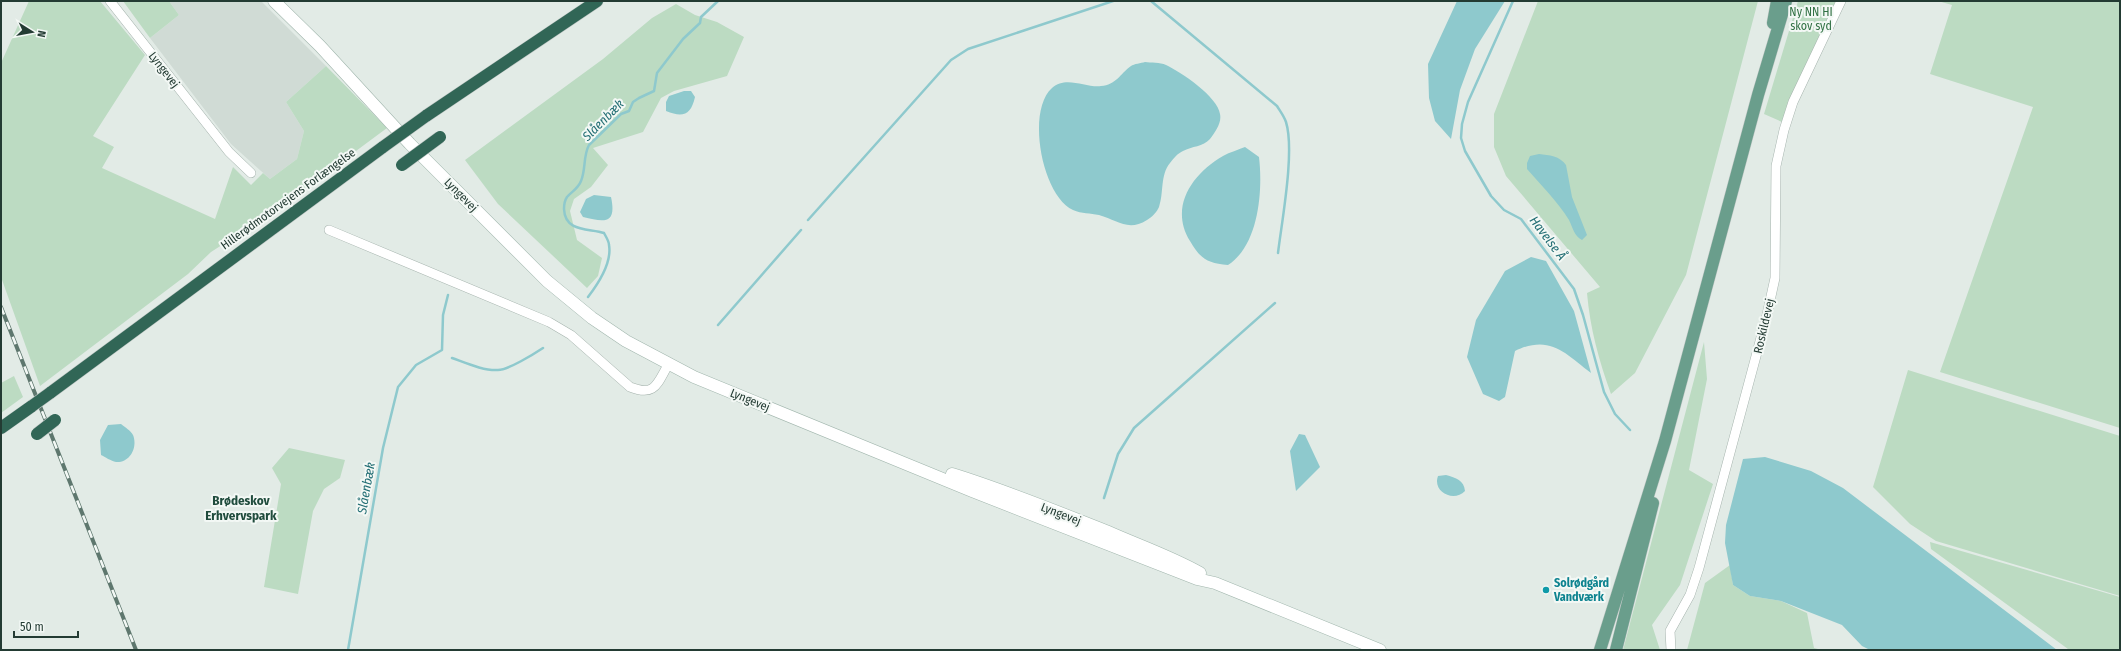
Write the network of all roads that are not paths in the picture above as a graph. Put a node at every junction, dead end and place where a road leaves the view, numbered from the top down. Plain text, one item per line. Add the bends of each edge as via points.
1 (110, 1) edge
2 (274, 1) edge
3 (597, 1) edge
4 (1777, 1) edge
5 (1786, 1) edge
6 (1841, 1) edge
7 (1758, 94) junction
8 (440, 137) dead end
9 (402, 165) dead end
10 (251, 173) dead end
11 (329, 230) dead end
12 (668, 365) junction
13 (55, 420) dead end
14 (1, 428) edge
15 (37, 434) dead end
16 (1664, 441) junction
17 (1617, 599) junction
18 (1380, 650) edge
19 (1600, 650) edge
20 (1607, 650) edge
21 (1616, 650) edge
22 (1671, 650) edge

1 - 10 street, Lyngevej via 229,152
2 - 12 main road, Lyngevej via 320,46 410,144 547,281 592,318
3 - 14 highway, Hillerødmotorvejens Forlængelse, bridge via 426,116
4 - 7 main road
5 - 7 main road
6 - 22 street, Roskildevej via 1793,102 1784,130 1776,166 1775,271 1766,319 1699,568 1690,595 1670,631
7 - 16 main road
8 - 9 highway, bridge
11 - 12 street via 549,322 571,335 635,389 649,391 656,386
12 - 18 main road, Lyngevej via 719,388 1077,532 1197,579 1215,583
13 - 15 highway, bridge
16 - 17 main road
16 - 21 main road via 1654,495
17 - 19 main road
17 - 20 main road

